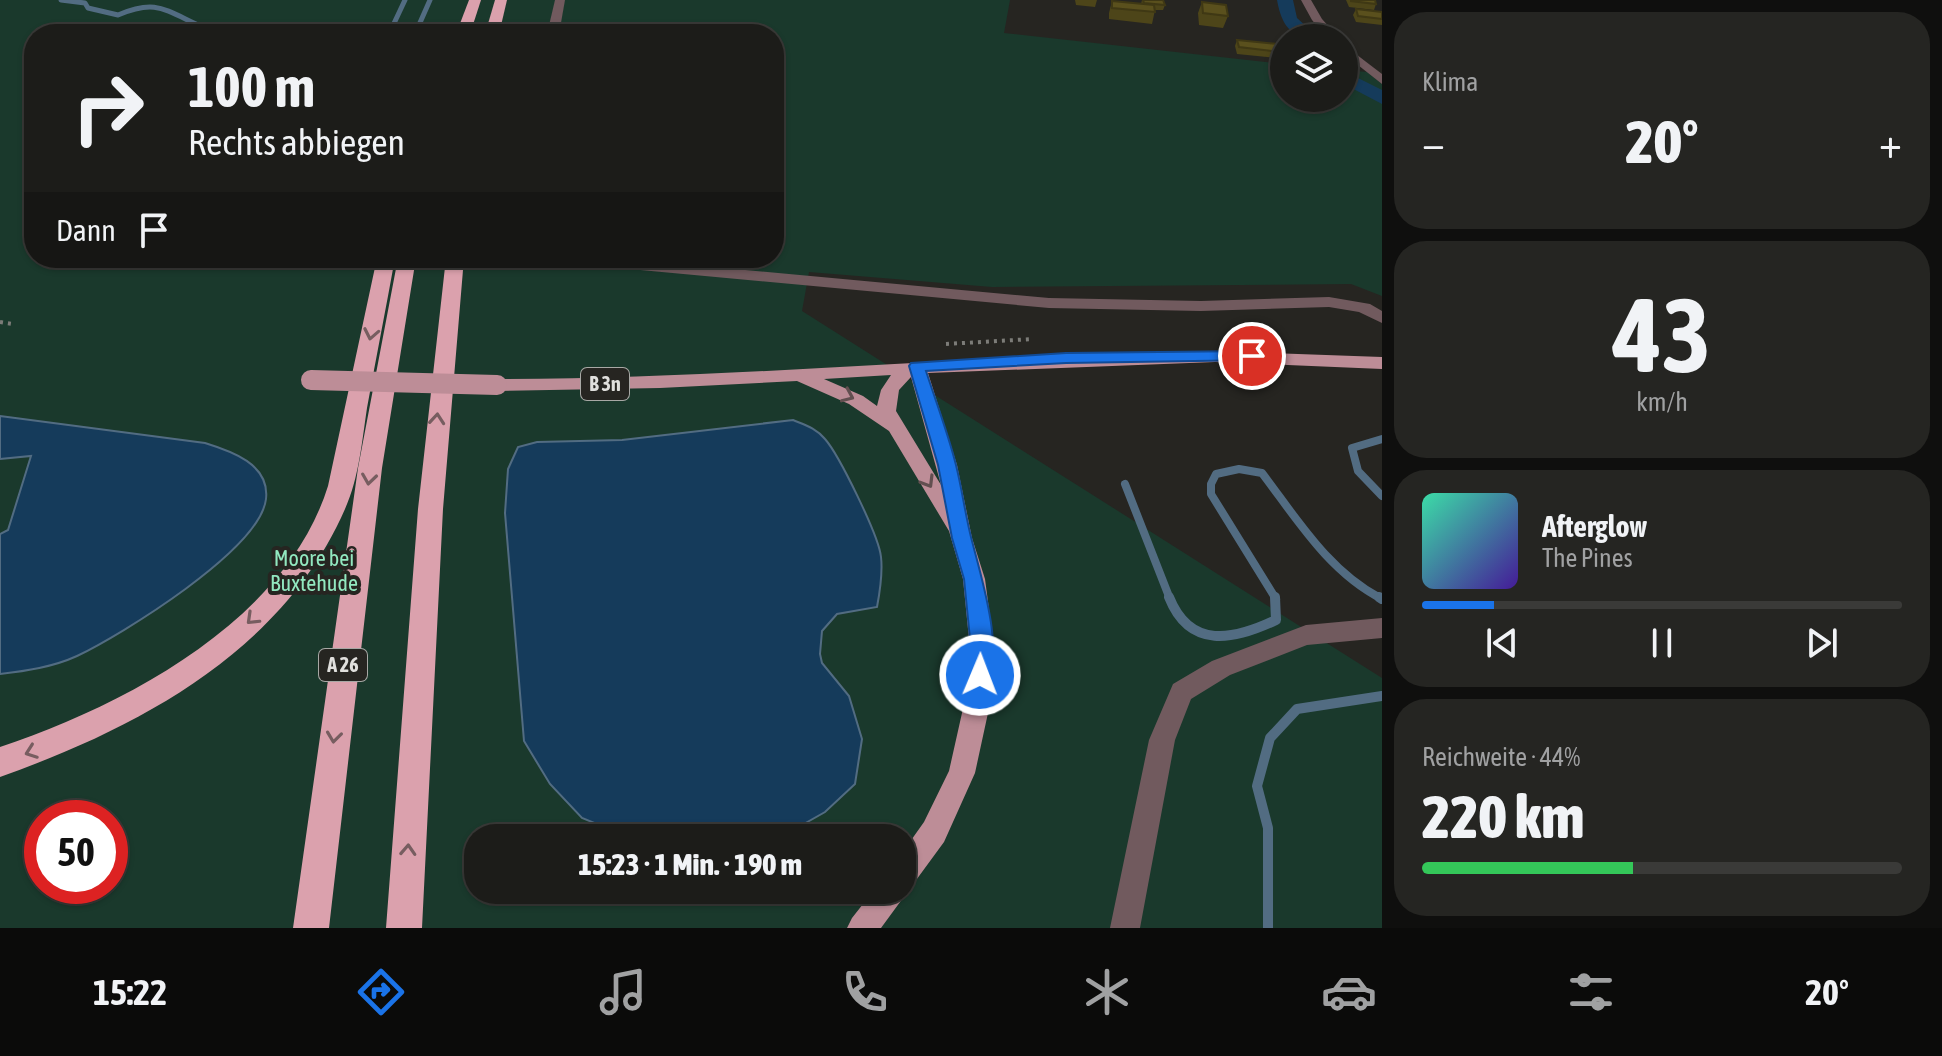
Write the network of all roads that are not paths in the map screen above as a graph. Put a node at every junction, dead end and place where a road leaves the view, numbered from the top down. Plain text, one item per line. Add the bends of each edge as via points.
1 (475, 0) edge
2 (501, 0) edge
3 (560, 0) edge
4 (1306, 0) edge
5 (467, 24) edge
6 (495, 24) edge
7 (555, 24) edge
8 (1321, 24) edge
9 (1358, 60) edge
10 (1382, 80) edge
11 (384, 268) edge
12 (405, 268) edge
13 (454, 268) edge
14 (673, 268) edge
15 (1382, 318) edge
16 (1381, 364) edge
17 (917, 366) junction
18 (797, 375) junction
19 (311, 380) dead end
20 (893, 426) junction
21 (961, 538) junction
22 (1382, 628) edge
23 (0, 762) edge
24 (916, 857) edge
25 (881, 904) edge
26 (311, 928) edge
27 (404, 928) edge
28 (862, 928) edge
29 (1125, 928) edge

1 - 5 highway
2 - 6 highway
3 - 7 street
4 - 8 street
9 - 10 street
11 -> 23 highway via 333,507 285,584 233,638 189,672 88,728
12 -> 26 highway, A 26 via 370,468
27 -> 13 highway via 424,580
14 - 15 street via 1049,303 1329,302 1364,308
16 - 17 main road via 1174,356
17 - 18 main road
17 - 20 main road via 897,379 887,396
17 - 21 main road via 947,465
18 - 19 main road, B 3n, bridge via 497,385
18 -> 20 main road via 856,400
20 -> 21 main road
21 - 24 main road via 979,606 975,713 951,800
22 - 29 street via 1306,635 1221,668 1182,692 1162,740
25 - 28 main road

